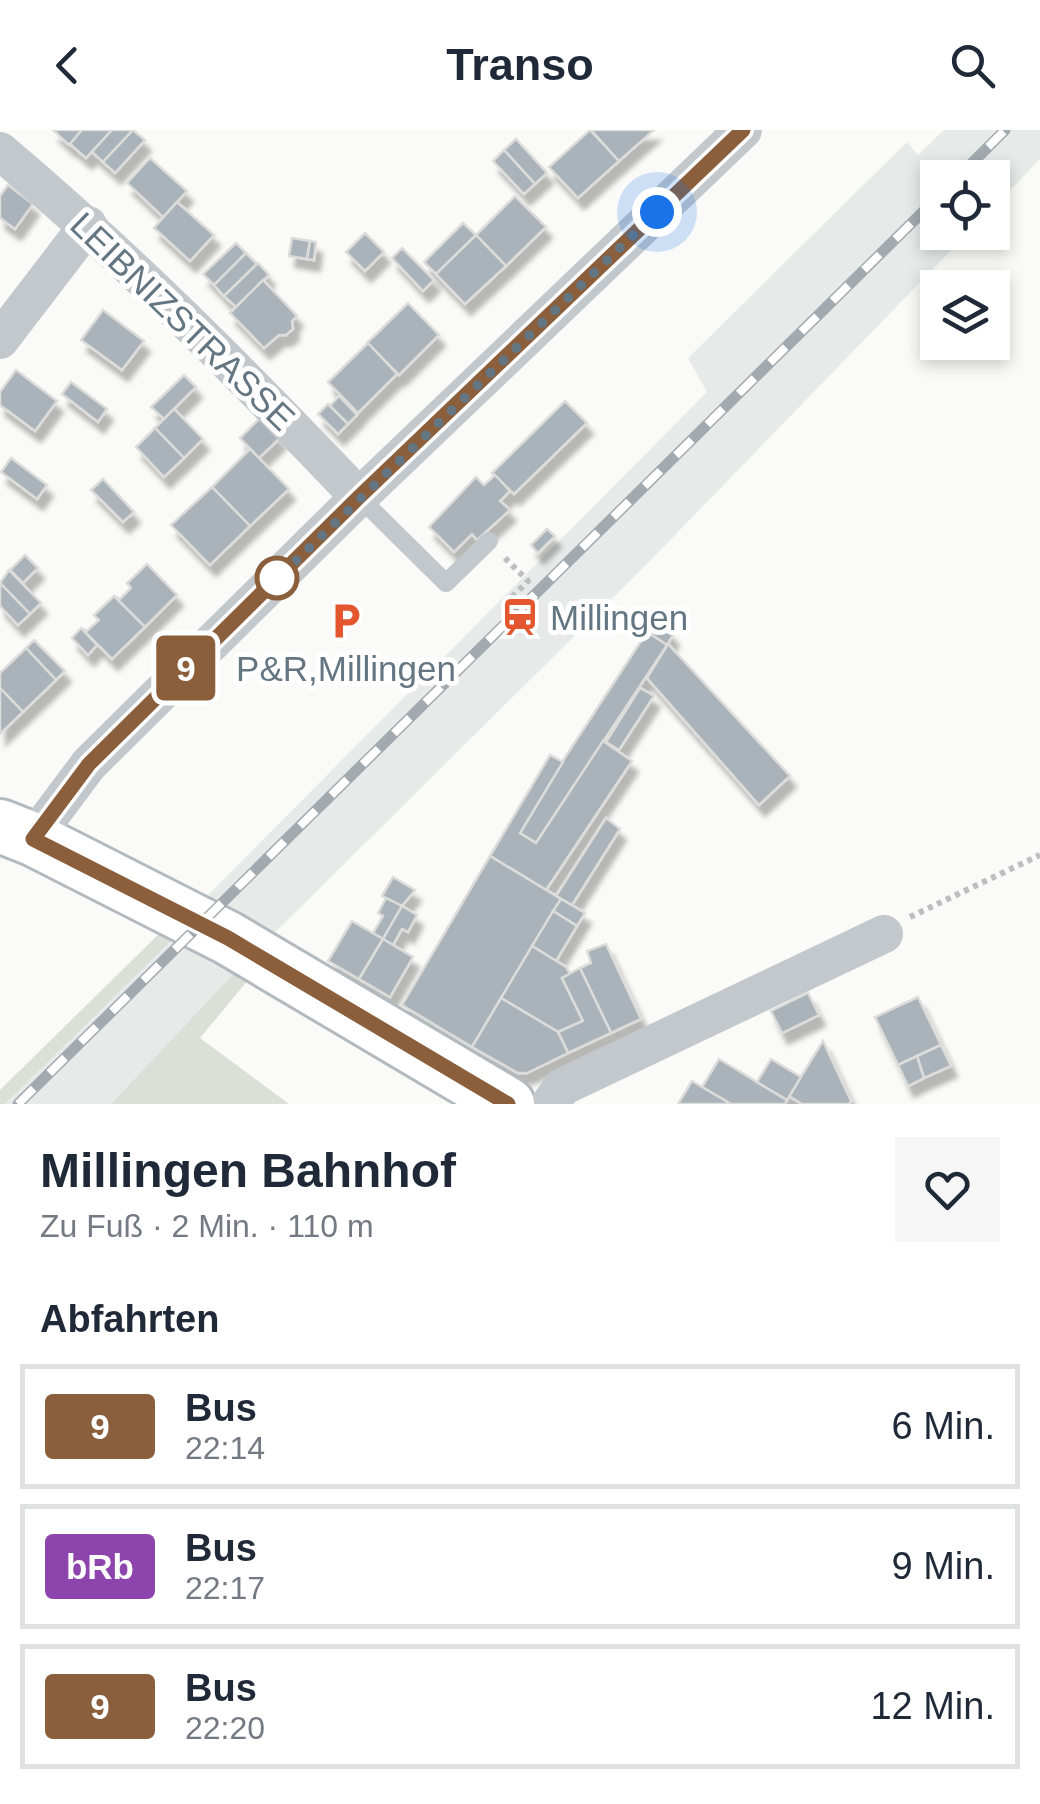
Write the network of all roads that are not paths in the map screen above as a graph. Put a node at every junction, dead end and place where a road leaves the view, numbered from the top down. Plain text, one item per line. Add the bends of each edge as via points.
1 (743, 130) edge
2 (0, 151) edge
3 (88, 225) junction
4 (0, 340) edge
5 (358, 498) junction
6 (489, 541) road end
7 (16, 832) edge
8 (884, 934) road end
9 (508, 1104) edge
10 (550, 1104) edge

1 - 5 street
2 - 3 street, LEIBNIZSTRASSE
3 - 4 street
3 - 5 street, LEIBNIZSTRASSE via 229,360
5 - 6 lane via 446,583
5 - 7 street
7 - 9 street via 228,938
8 - 10 street via 562,1087

